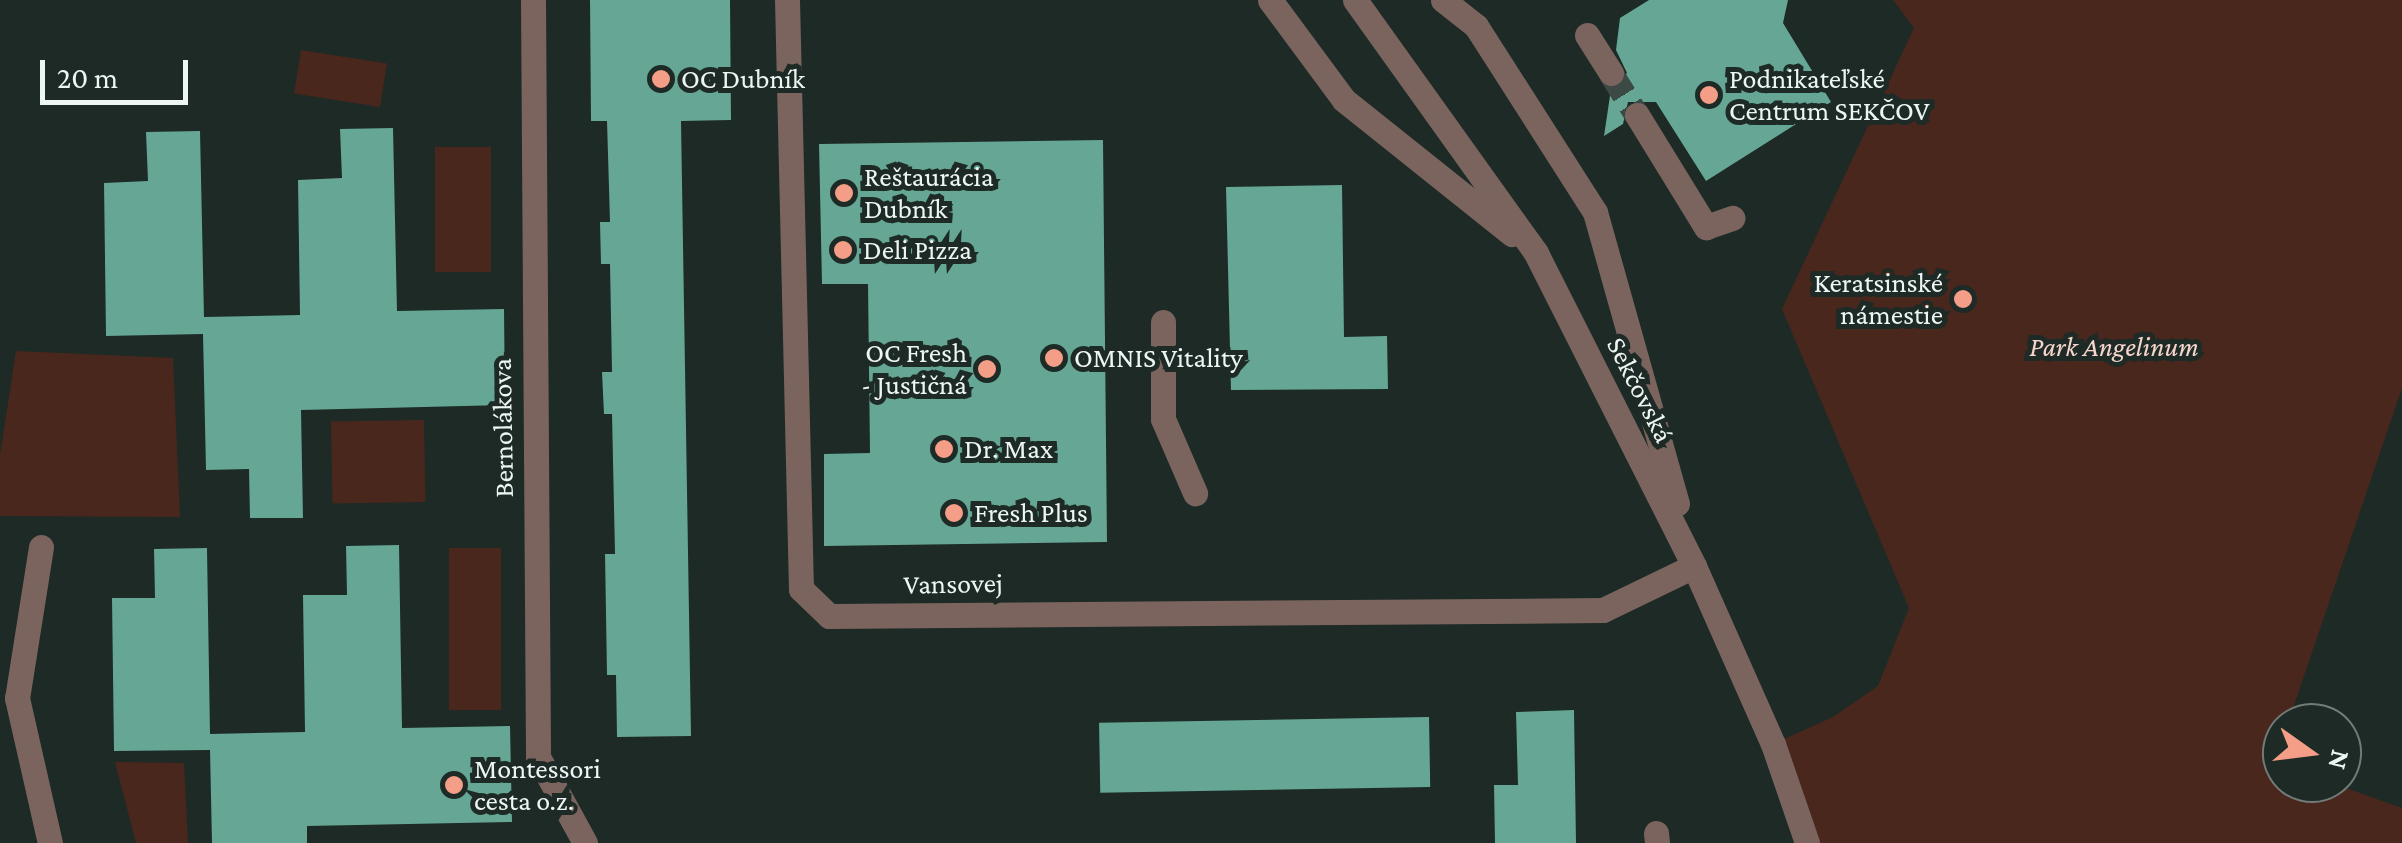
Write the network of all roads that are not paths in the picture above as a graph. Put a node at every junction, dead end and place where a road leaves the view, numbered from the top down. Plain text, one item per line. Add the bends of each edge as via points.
1 (532, 0) edge
2 (787, 0) edge
3 (1270, 0) edge
4 (1355, 0) edge
5 (1443, 0) edge
6 (1588, 35) dead end
7 (1611, 72) tunnel mouth
8 (1637, 114) tunnel mouth
9 (1732, 218) dead end
10 (1536, 253) junction
11 (1163, 322) dead end
12 (1195, 493) dead end
13 (41, 547) dead end
14 (1694, 566) junction
15 (50, 843) edge
16 (585, 843) edge
17 (1807, 843) edge

1 - 16 street, Bernolákova via 538,757
2 - 14 street, Vansovej via 801,588 828,616 1603,610
3 - 10 street via 1344,100
4 - 10 street, Sekčovská
5 - 14 street via 1476,26 1595,212
6 - 7 street
8 - 9 street via 1706,227
10 - 14 street, Sekčovská
11 - 12 street via 1163,419
13 - 15 street via 17,698
14 - 17 street, Sekčovská via 1773,744

